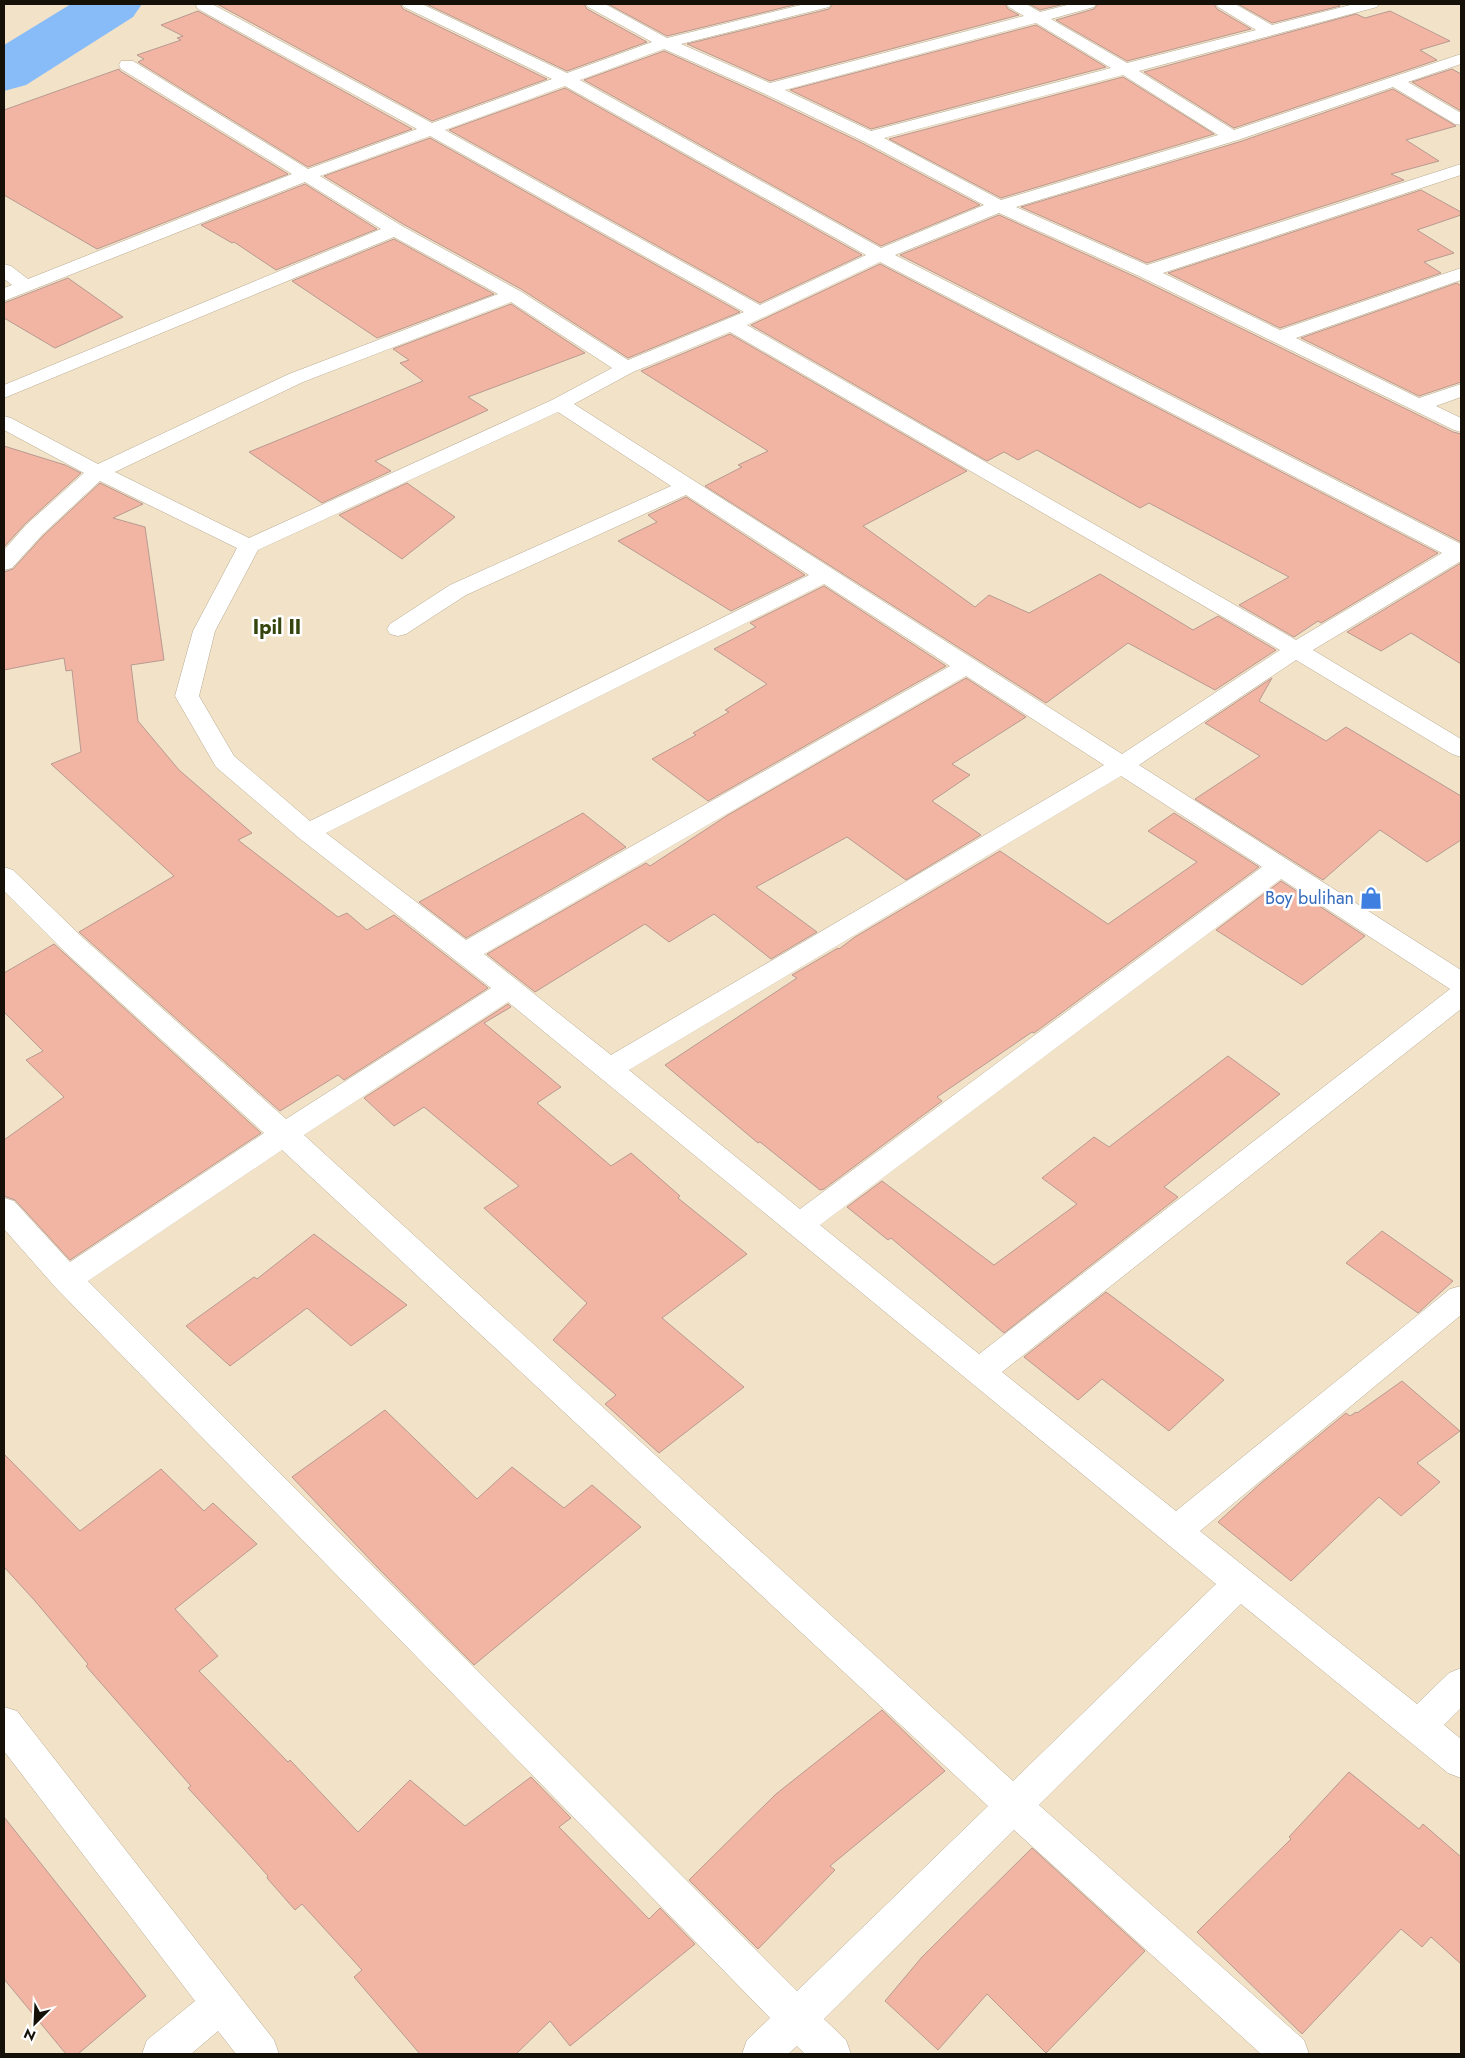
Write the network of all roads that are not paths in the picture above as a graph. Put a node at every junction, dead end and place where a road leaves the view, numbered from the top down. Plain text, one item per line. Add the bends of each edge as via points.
1 (410, 4) edge
2 (594, 4) edge
3 (823, 4) edge
4 (1015, 4) edge
5 (1088, 4) edge
6 (1224, 4) edge
7 (1371, 4) edge
8 (204, 6) dead end
9 (1037, 18) junction
10 (1268, 30) junction
11 (665, 43) junction
12 (1461, 59) edge
13 (127, 65) dead end
14 (1125, 69) junction
15 (567, 80) junction
16 (1394, 80) junction
17 (769, 89) junction
18 (1461, 120) edge
19 (432, 130) junction
20 (1232, 136) junction
21 (869, 137) junction
22 (1461, 169) edge
23 (306, 176) junction
24 (1000, 206) junction
25 (395, 230) junction
26 (880, 255) junction
27 (4, 270) edge
28 (1146, 272) junction
29 (1461, 274) edge
30 (24, 285) junction
31 (4, 295) edge
32 (512, 295) junction
33 (759, 313) junction
34 (731, 324) junction
35 (1278, 337) junction
36 (626, 368) junction
37 (1461, 390) edge
38 (4, 392) edge
39 (559, 404) junction
40 (1418, 405) junction
41 (4, 422) edge
42 (1461, 426) edge
43 (98, 472) junction
44 (688, 486) junction
45 (249, 546) junction
46 (1460, 552) edge
47 (4, 563) edge
48 (826, 575) junction
49 (398, 629) dead end
50 (1296, 650) junction
51 (968, 665) junction
52 (1461, 749) edge
53 (1122, 765) junction
54 (308, 832) junction
55 (1280, 867) junction
56 (4, 876) edge
57 (465, 953) junction
58 (1461, 983) edge
59 (509, 989) junction
60 (1461, 995) edge
61 (609, 1069) junction
62 (284, 1134) junction
63 (4, 1209) edge
64 (799, 1225) junction
65 (67, 1279) junction
66 (1461, 1298) edge
67 (979, 1372) junction
68 (1177, 1530) junction
69 (1240, 1583) junction
70 (1461, 1684) edge
71 (4, 1723) edge
72 (1418, 1727) junction
73 (1461, 1761) edge
74 (1014, 1806) junction
75 (220, 2004) junction
76 (797, 2018) junction
77 (161, 2054) edge
78 (260, 2054) edge
79 (761, 2054) edge
80 (832, 2054) edge
81 (1290, 2054) edge

1 - 15 street
2 - 11 street
3 - 11 street
4 - 9 street
5 - 9 street
6 - 10 street
7 - 10 street
8 - 19 street
9 - 14 street
9 - 17 street
10 - 14 street
11 - 15 street
11 - 17 street
12 - 16 street
13 - 23 street
14 - 20 street
14 - 21 street
15 - 19 street
15 - 26 street
16 - 18 street
16 - 20 street
17 - 21 street
19 - 23 street
19 - 33 street
20 - 24 street
21 - 24 street
22 - 28 street
23 - 25 street
23 - 30 street
24 - 26 street
24 - 28 street
25 - 32 street
25 - 38 street
26 - 33 street
26 - 46 street
27 - 30 street
28 - 35 street
29 - 35 street
30 - 31 street
32 - 36 street
32 - 43 street via 296,378
33 - 34 street
34 - 36 street
34 - 50 street
35 - 40 street
36 - 39 street
37 - 40 street
39 - 44 street
39 - 45 street
40 - 42 street
41 - 43 street
43 - 45 street
43 - 47 street via 34,530
44 - 48 street
44 - 49 street via 458,590
45 - 54 street via 204,631 187,696 225,761
46 - 50 street
48 - 51 street
48 - 54 street
50 - 52 street
50 - 53 street
51 - 53 street
51 - 57 street
53 - 55 street
53 - 61 street
54 - 57 street
55 - 58 street
55 - 64 street
56 - 62 street via 74,945
57 - 59 street
59 - 61 street
59 - 62 street
60 - 67 street
61 - 64 street
62 - 65 street
62 - 74 street
63 - 65 street
64 - 67 street
65 - 76 street
66 - 68 street
67 - 68 street
68 - 69 street
69 - 72 street
69 - 74 street
70 - 72 street
71 - 75 street
72 - 73 street
74 - 76 street
74 - 81 street
75 - 77 street
75 - 78 street
76 - 79 street
76 - 80 street

